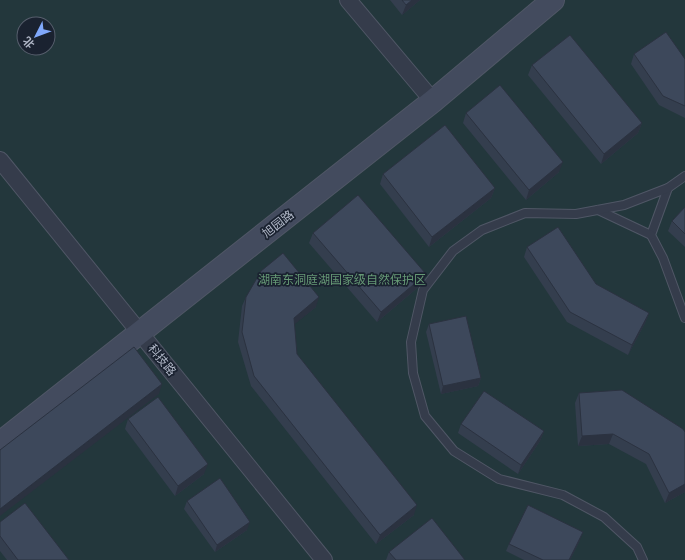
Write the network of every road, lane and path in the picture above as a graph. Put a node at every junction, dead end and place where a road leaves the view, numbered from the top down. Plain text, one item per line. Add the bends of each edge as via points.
1 (348, 0) edge
2 (552, 0) edge
3 (433, 101) junction
4 (0, 160) edge
5 (685, 176) edge
6 (668, 188) junction
7 (598, 210) junction
8 (651, 235) junction
9 (685, 318) edge
10 (140, 333) junction
11 (0, 443) edge
12 (324, 560) edge
13 (643, 560) edge

1 - 3 street
2 - 3 street, 旭园路
3 - 10 street, 旭园路
4 - 10 street, 科技路
5 - 6 lane
6 - 7 lane via 624,205
6 - 8 lane
7 - 8 lane
7 - 13 lane via 576,214 525,213 482,230 453,251 423,290 411,342 413,373 425,416 454,451 499,479 563,495 604,517 637,547
8 - 9 lane via 663,258
10 - 11 street, 旭园路
10 - 12 street, 科技路

